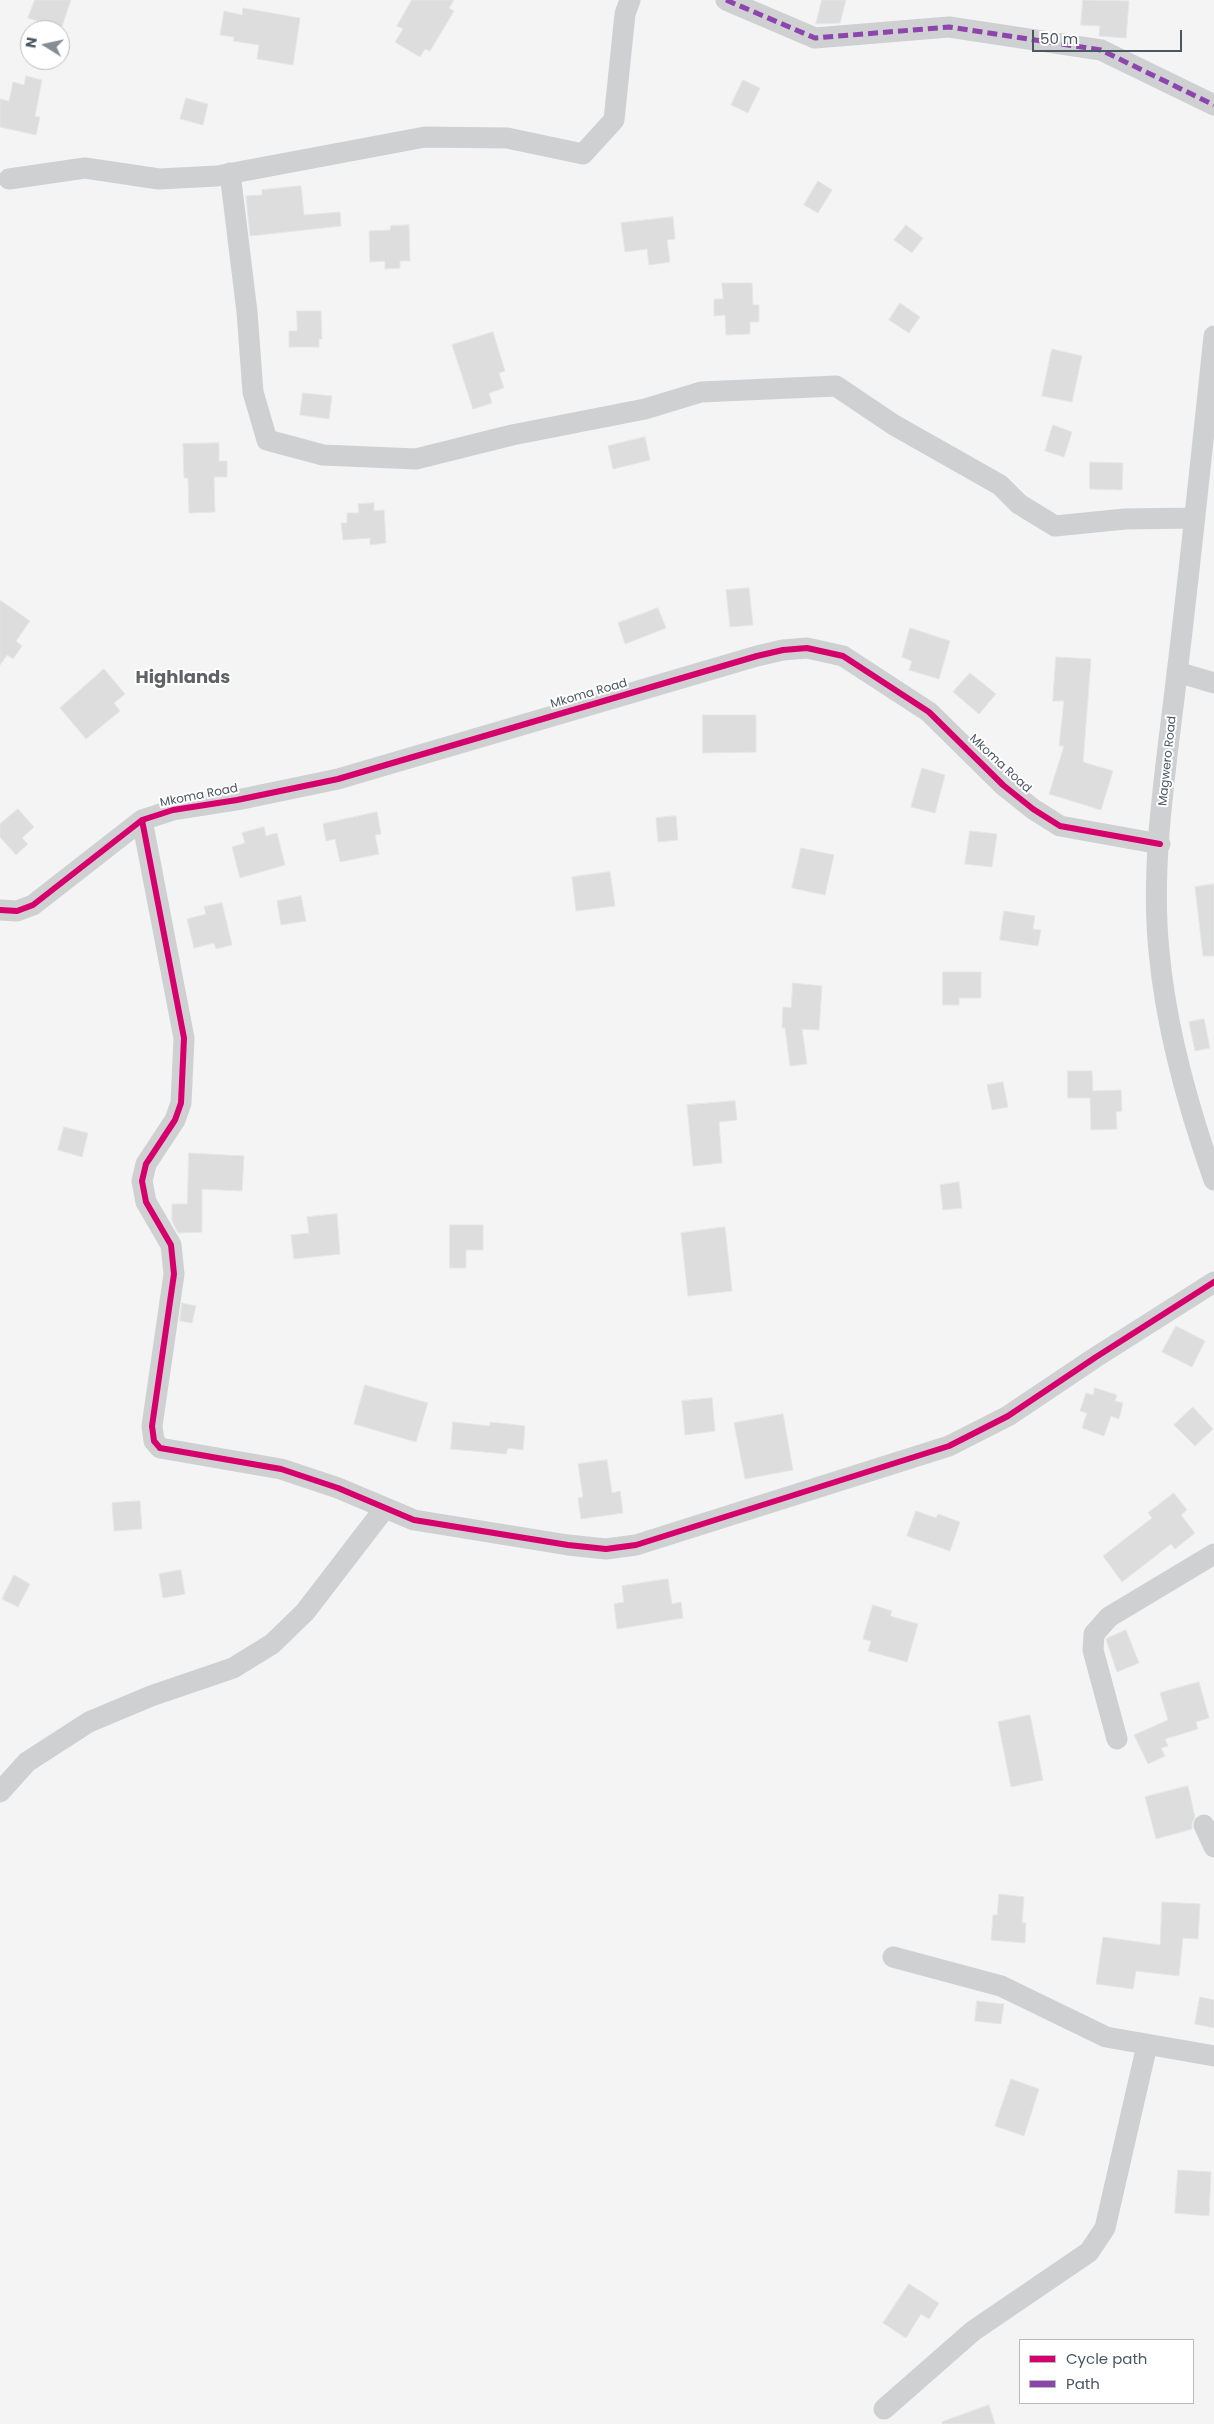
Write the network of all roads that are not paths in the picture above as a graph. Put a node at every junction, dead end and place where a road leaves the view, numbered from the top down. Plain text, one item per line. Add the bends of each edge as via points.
1 (630, 0) edge
2 (726, 0) edge
3 (1214, 105) edge
4 (230, 173) junction
5 (9, 179) dead end
6 (1214, 336) edge
7 (1195, 518) junction
8 (1177, 672) junction
9 (1214, 683) edge
10 (142, 820) junction
11 (1160, 844) junction
12 (0, 910) edge
13 (1214, 1180) edge
14 (1214, 1282) edge
15 (385, 1508) junction
16 (1214, 1554) edge
17 (1117, 1738) dead end
18 (0, 1792) edge
19 (1204, 1825) dead end
20 (1214, 1848) edge
21 (893, 1957) dead end
22 (1147, 2045) junction
23 (1214, 2056) edge
24 (884, 2408) dead end

1 - 4 street via 625,14 614,120 583,154 507,138 424,137
2 - 3 street via 815,38 949,27 1101,50
4 - 5 street via 159,179 85,168
4 - 7 street via 253,392 267,440 323,455 416,458 512,435 645,410 701,392 836,386 894,425 1000,485 1019,504 1055,526 1125,519
6 - 7 street, Magwero Road
7 - 8 street, Magwero Road
8 - 9 street
8 - 11 street, Magwero Road
10 - 11 street, Mkoma Road via 173,810 338,779 756,656 807,648 843,656 929,712 1003,785 1060,826
10 - 12 street, Mkoma Road via 33,905 17,912
10 - 15 street via 184,1038 181,1103 175,1120 146,1164 142,1182 146,1202 171,1245 174,1274 152,1426 154,1441 160,1448 281,1468
11 - 13 street, Magwero Road via 1157,916 1162,986 1193,1120
14 - 15 street via 1008,1416 949,1446 636,1545 606,1549 568,1545 414,1520
15 - 18 street via 305,1612 272,1644 233,1668 151,1696 89,1722 27,1762
16 - 17 street via 1120,1609 1094,1634 1093,1650
19 - 20 street
21 - 22 street via 1001,1986 1106,2037
22 - 23 street
22 - 24 street via 1105,2228 1088,2252 973,2331

